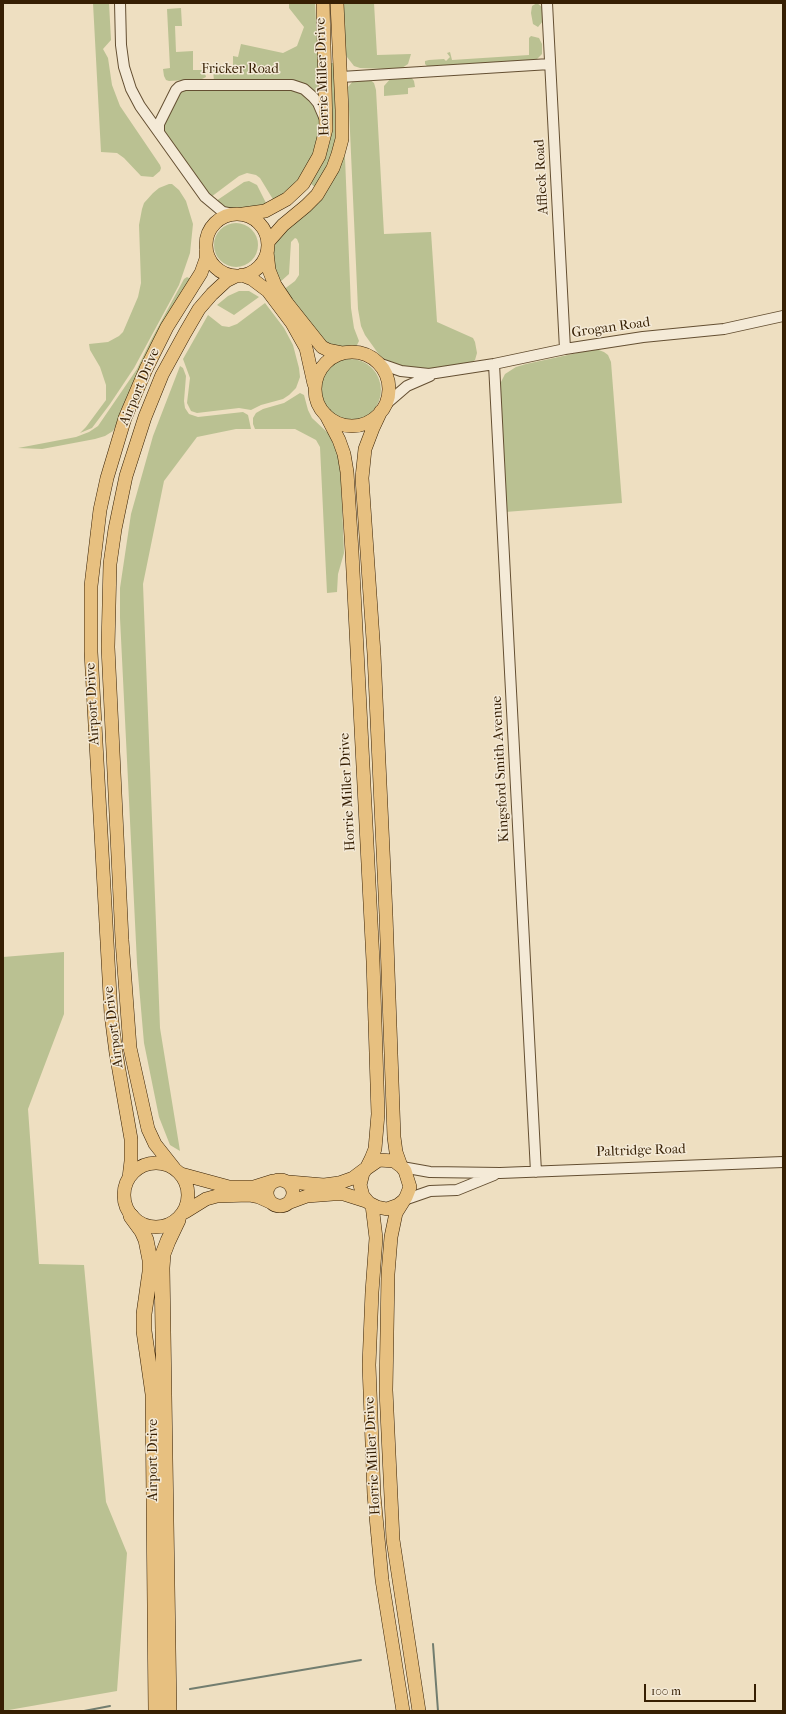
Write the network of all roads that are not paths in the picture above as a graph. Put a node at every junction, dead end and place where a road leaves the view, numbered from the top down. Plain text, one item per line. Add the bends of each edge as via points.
1 (120, 3) edge
2 (323, 3) edge
3 (337, 3) edge
4 (547, 3) edge
5 (550, 64) junction
6 (341, 77) junction
7 (326, 129) junction
8 (159, 132) junction
9 (238, 214) junction
10 (267, 247) junction
11 (206, 251) junction
12 (239, 275) junction
13 (783, 316) edge
14 (565, 349) junction
15 (344, 353) junction
16 (378, 363) junction
17 (494, 364) junction
18 (443, 372) junction
19 (314, 390) junction
20 (383, 408) junction
21 (326, 415) junction
22 (783, 1162) edge
23 (402, 1166) junction
24 (365, 1169) junction
25 (177, 1171) junction
26 (536, 1172) junction
27 (500, 1173) junction
28 (129, 1178) junction
29 (273, 1181) junction
30 (289, 1182) junction
31 (404, 1200) junction
32 (270, 1202) junction
33 (288, 1203) junction
34 (369, 1203) junction
35 (131, 1216) junction
36 (181, 1216) junction
37 (156, 1711) edge
38 (169, 1711) edge
39 (403, 1711) edge
40 (419, 1711) edge

1 - 8 street via 121,45 127,78 140,106
2 - 7 main road, Horrie Miller Drive
3 - 6 main road, Horrie Miller Drive
4 - 5 street, Affleck Road
5 - 6 street
5 - 14 street, Affleck Road
6 - 10 main road, Horrie Miller Drive via 342,140 333,168 316,196 283,225
7 - 8 street, Fricker Road via 318,103 298,87 284,84 210,84 178,87 158,124
7 - 9 main road, Horrie Miller Drive via 319,156 296,191 270,209 254,214
8 - 9 street via 205,197 223,212
9 - 10 main road via 252,218 260,224 265,233
9 - 11 main road via 219,220 209,231
10 - 12 main road via 263,261 256,269
10 - 15 main road via 269,270 287,303 322,347 336,353
11 - 12 main road via 217,269 226,274
11 - 28 main road, Airport Drive via 201,273 161,339 125,418 100,510 91,586 90,652 110,1014 131,1140
12 - 19 main road via 252,279 268,291 297,330 309,357
12 - 25 main road, Airport Drive via 226,282 199,309 162,375 126,476 110,564 108,655 130,1048 148,1129 155,1144
13 - 14 street, Grogan Road via 724,329 643,337
14 - 17 street, Grogan Road
15 - 16 main road via 365,354
15 - 19 main road via 328,360 322,366
16 - 18 street, Grogan Road via 406,373
16 - 20 main road via 384,370 388,383 388,396
17 - 18 street, Grogan Road
17 - 26 street, Kingsford Smith Avenue
18 - 20 street, Grogan Road via 413,383
19 - 21 main road via 318,404
20 - 21 main road via 371,420 358,425 337,423
20 - 23 main road via 365,449 362,478 374,670 394,1137 396,1152
21 - 24 main road, Horrie Miller Drive via 344,454 352,552 378,1100 377,1138
22 - 26 street, Paltridge Road
23 - 24 main road via 394,1161 384,1160 374,1162
23 - 27 street, Paltridge Road via 430,1172
23 - 31 main road via 410,1186
24 - 30 main road via 353,1178 339,1183 324,1185
24 - 34 main road via 360,1185
25 - 28 main road via 162,1163 149,1164 138,1169
25 - 29 main road via 229,1186 254,1187
25 - 36 main road via 187,1184 189,1195
26 - 27 street, Paltridge Road
27 - 31 street, Paltridge Road via 457,1190 430,1191
28 - 35 main road via 124,1197
29 - 30 main road via 280,1179
29 - 32 main road via 266,1191
30 - 33 main road via 293,1196
31 - 34 main road via 387,1209
31 - 40 main road, Horrie Miller Drive via 392,1226 390,1252 386,1364 387,1430 393,1540
32 - 33 main road via 277,1206
32 - 36 main road via 249,1195 217,1196
33 - 34 main road via 307,1196 344,1194
34 - 39 main road, Horrie Miller Drive via 376,1238 369,1365 374,1495 382,1580
35 - 36 main road via 141,1224 154,1228 167,1226
35 - 37 highway, Airport Drive via 146,1240 150,1260 144,1331 153,1398
36 - 38 highway, Airport Drive via 168,1240 162,1268

